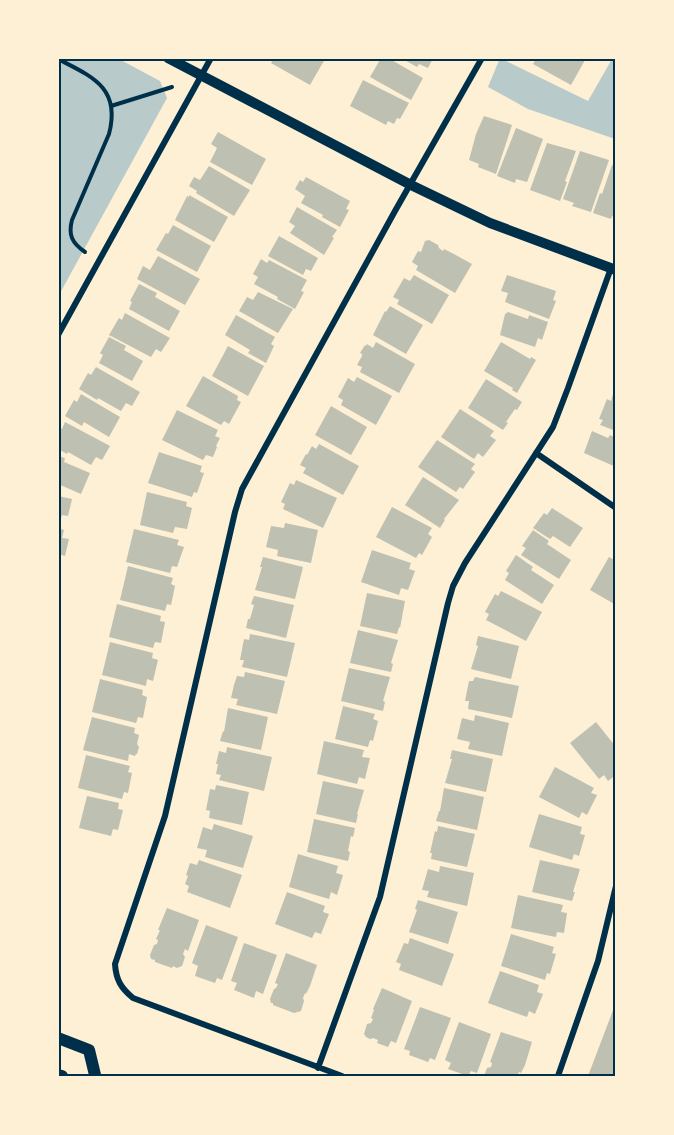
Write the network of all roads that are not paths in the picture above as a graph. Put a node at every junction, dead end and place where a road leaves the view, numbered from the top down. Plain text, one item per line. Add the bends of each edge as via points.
1 (168, 58) edge
2 (211, 58) edge
3 (482, 58) edge
4 (202, 76) junction
5 (411, 184) junction
6 (613, 269) edge
7 (58, 335) edge
8 (536, 453) junction
9 (615, 508) edge
10 (615, 886) edge
11 (58, 1038) edge
12 (318, 1068) junction
13 (95, 1076) edge
14 (342, 1077) edge
15 (558, 1077) edge

1 - 4 street
2 - 4 street
3 - 5 street
4 - 5 street
4 - 7 street
5 - 6 street via 490,223
5 - 12 street via 242,489 165,816 115,964 120,986 133,998
6 - 8 street via 553,427
8 - 9 street
8 - 12 street via 453,586 380,897
10 - 15 street via 598,961
11 - 13 main road via 89,1050
12 - 14 street

